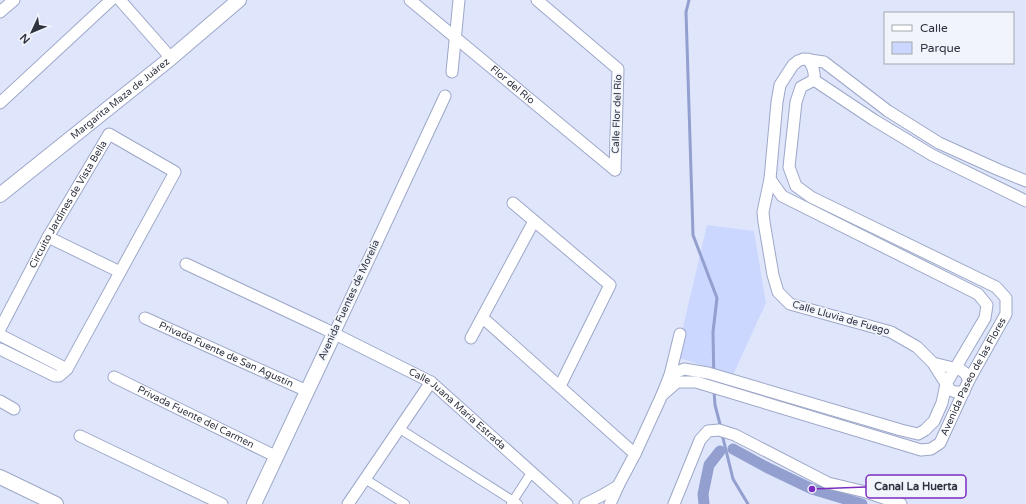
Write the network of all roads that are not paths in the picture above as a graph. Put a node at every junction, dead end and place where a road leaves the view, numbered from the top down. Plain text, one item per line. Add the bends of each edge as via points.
1 (14, 0) edge
2 (111, 0) edge
3 (120, 0) edge
4 (239, 0) edge
5 (459, 0) edge
6 (537, 0) edge
7 (415, 2) edge
8 (0, 12) edge
9 (456, 38) junction
10 (171, 58) junction
11 (808, 59) junction
12 (790, 70) junction
13 (452, 72) dead end
14 (814, 80) junction
15 (801, 87) junction
16 (445, 96) dead end
17 (0, 103) edge
18 (615, 170) joint
19 (791, 174) junction
20 (770, 179) junction
21 (1026, 181) edge
22 (796, 186) junction
23 (0, 195) edge
24 (782, 196) junction
25 (1026, 201) edge
26 (513, 203) dead end
27 (763, 212) junction
28 (534, 221) junction
29 (48, 237) junction
30 (186, 264) dead end
31 (120, 272) junction
32 (145, 318) dead end
33 (483, 318) junction
34 (0, 329) edge
35 (334, 334) junction
36 (680, 334) dead end
37 (0, 335) edge
38 (472, 338) dead end
39 (0, 349) edge
40 (933, 363) junction
41 (67, 369) junction
42 (954, 369) junction
43 (717, 376) junction
44 (114, 377) dead end
45 (673, 379) junction
46 (969, 380) junction
47 (431, 382) junction
48 (946, 384) junction
49 (560, 386) junction
50 (715, 388) junction
51 (307, 391) junction
52 (964, 392) junction
53 (0, 402) edge
54 (14, 409) dead end
55 (400, 429) junction
56 (80, 436) dead end
57 (635, 454) junction
58 (277, 457) junction
59 (531, 473) junction
60 (0, 477) edge
61 (365, 479) junction
62 (618, 486) junction
63 (514, 503) edge
64 (56, 504) edge
65 (222, 504) edge
66 (254, 504) edge
67 (348, 504) edge
68 (405, 504) edge
69 (567, 504) edge
70 (585, 504) edge
71 (610, 504) edge
72 (674, 504) edge
73 (901, 504) edge

1 - 8 street
2 - 17 street
3 - 10 street
4 - 10 street, Margarita Maza de Juárez
5 - 9 street
6 - 18 street, Calle Flor del Río via 618,69
7 - 9 street, Flor del Río
9 - 13 street
9 - 18 street, Flor del Río
10 - 23 street, Margarita Maza de Juárez
11 - 12 street via 798,61
11 - 14 street via 814,68
11 - 21 street via 824,62 888,111 939,142
12 - 15 street
12 - 20 street via 780,85
14 - 15 street
14 - 25 street via 932,155
15 - 19 street via 796,102 789,167
16 - 35 street, Avenida Fuentes de Morelia
19 - 20 street via 782,172
19 - 22 street
20 - 24 street
20 - 27 street, Calle Lluvia de Fuego
22 - 24 street via 792,192
22 - 46 street, Avenida Paseo de las Flores via 811,197 996,287 1006,298 1006,314
24 - 27 street
24 - 42 street, Avenida Paseo de las Flores via 978,294 987,305 985,318
26 - 28 street
27 - 40 street, Calle Lluvia de Fuego via 773,275 778,292 790,304 890,332 917,347
28 - 33 street
28 - 49 street via 610,285
29 - 31 street
29 - 31 street, Circuito Jardines de Vista Bella via 109,134 175,172
29 - 34 street, Circuito Jardines de Vista Bella
30 - 35 street, Calle Juana María Estrada
31 - 41 street, Circuito Jardines de Vista Bella
32 - 51 street, Privada Fuente de San Agustín
33 - 38 street
33 - 49 street
35 - 47 street, Calle Juana María Estrada
35 - 51 street, Avenida Fuentes de Morelia
36 - 45 street
37 - 41 street
39 - 41 street via 55,376 60,376
40 - 42 street, Calle Lluvia de Fuego
40 - 48 street, Calle Lluvia de Fuego
42 - 46 street via 961,370
42 - 48 street, Avenida Paseo de las Flores
43 - 45 street, Avenida Paseo de las Flores via 684,369
43 - 48 street, Avenida Paseo de las Flores via 918,434 934,421 942,403
43 - 50 street
44 - 58 street, Privada Fuente del Carmen
45 - 50 street, Avenida Paseo de las Flores
45 - 57 street via 662,395
46 - 52 street, Avenida Paseo de las Flores
47 - 55 street
47 - 59 street, Calle Juana María Estrada
48 - 52 street via 950,390
49 - 57 street
50 - 52 street, Avenida Paseo de las Flores via 921,450 931,449 940,443
51 - 58 street, Avenida Fuentes de Morelia
53 - 54 street
55 - 61 street
55 - 63 street
56 - 65 street
57 - 62 street
58 - 66 street, Avenida Fuentes de Morelia
59 - 63 street
59 - 69 street, Calle Juana María Estrada
60 - 64 street
61 - 67 street
61 - 68 street
62 - 70 street
62 - 71 street
72 - 73 street via 700,440 708,431 724,431 735,435 828,483

